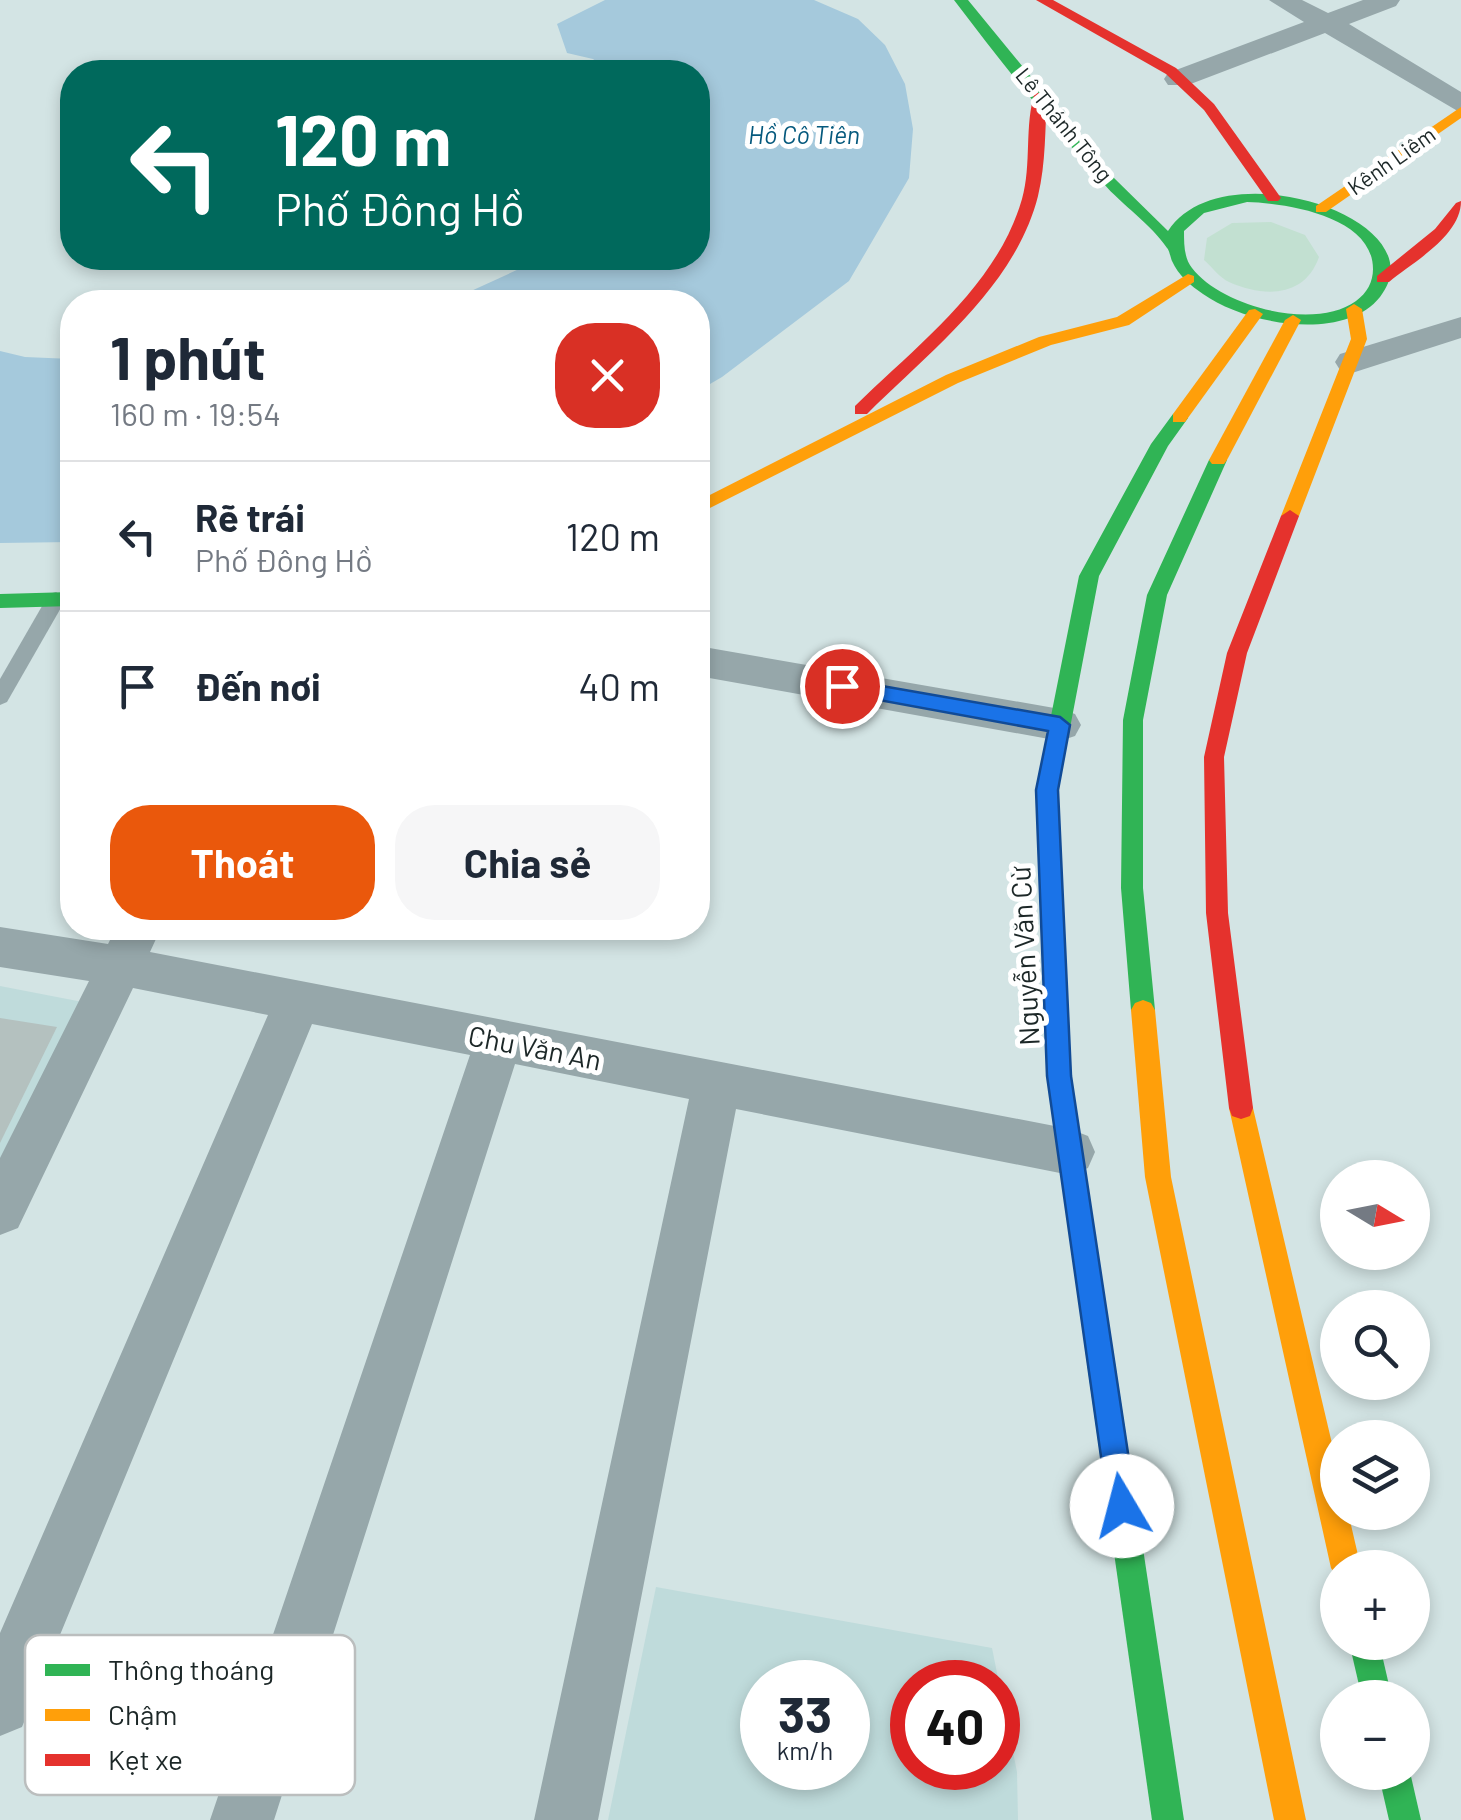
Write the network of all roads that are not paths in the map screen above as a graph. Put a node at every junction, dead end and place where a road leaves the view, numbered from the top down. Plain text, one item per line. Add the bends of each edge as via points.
1 (961, 0) edge
2 (1043, 0) edge
3 (1282, 0) edge
4 (1387, 0) edge
5 (1327, 24) junction
6 (1178, 80) junction
7 (1040, 95) junction
8 (1461, 108) edge
9 (1272, 198) junction
10 (1461, 206) edge
11 (1321, 208) junction
12 (1172, 244) junction
13 (1188, 280) junction
14 (1383, 280) junction
15 (1354, 310) junction
16 (1255, 314) junction
17 (1293, 320) junction
18 (1461, 327) edge
19 (1352, 362) junction
20 (831, 441) junction
21 (710, 502) edge
22 (60, 599) edge
23 (0, 601) edge
24 (60, 605) edge
25 (710, 663) edge
26 (0, 697) edge
27 (1060, 725) junction
28 (0, 946) edge
29 (130, 947) edge
30 (298, 1001) junction
31 (499, 1040) junction
32 (718, 1083) junction
33 (1070, 1152) junction
34 (0, 1210) edge
35 (1342, 1550) edge
36 (30, 1635) edge
37 (303, 1635) edge
38 (25, 1646) edge
39 (0, 1705) edge
40 (1398, 1790) edge
41 (250, 1795) edge
42 (242, 1820) edge
43 (566, 1820) edge
44 (1168, 1820) edge
45 (1290, 1820) edge
46 (1406, 1820) edge

1 - 7 main road, Lê Thánh Tông
2 - 6 main road
3 - 5 street
4 - 5 street
5 - 6 street
5 - 8 street
6 - 9 main road via 1209,107
7 - 12 main road, Lê Thánh Tông via 1109,181
7 - 20 main road via 1038,162 1024,218 956,314
8 - 11 main road, Kênh Liêm
9 - 11 main road
9 - 12 main road via 1203,208 1177,230
10 - 14 main road
11 - 14 main road via 1377,248
12 - 13 main road
13 - 16 main road via 1228,306
13 - 20 main road via 1123,321 1044,341
14 - 15 main road
15 - 17 main road
15 - 19 main road via 1360,340
16 - 17 main road
16 - 27 main road, Nguyễn Văn Cừ via 1160,444 1088,576
17 - 45 main road via 1228,437 1157,594 1134,720 1132,888 1158,1177
18 - 19 street
19 - 35 main road via 1260,587 1214,757 1217,913 1239,1098
20 - 21 main road
22 - 23 main road
24 - 26 lane
25 - 27 street
27 - 33 main road, Nguyễn Văn Cừ via 1047,790 1059,1076
28 - 29 street, Chu Văn An
29 - 30 street, Chu Văn An
29 - 34 street
30 - 31 street, Chu Văn An
30 - 36 street
31 - 32 street, Chu Văn An
31 - 37 street
32 - 33 street, Chu Văn An
32 - 43 street
33 - 44 main road, Nguyễn Văn Cừ
38 - 39 street
40 - 46 main road
41 - 42 street

